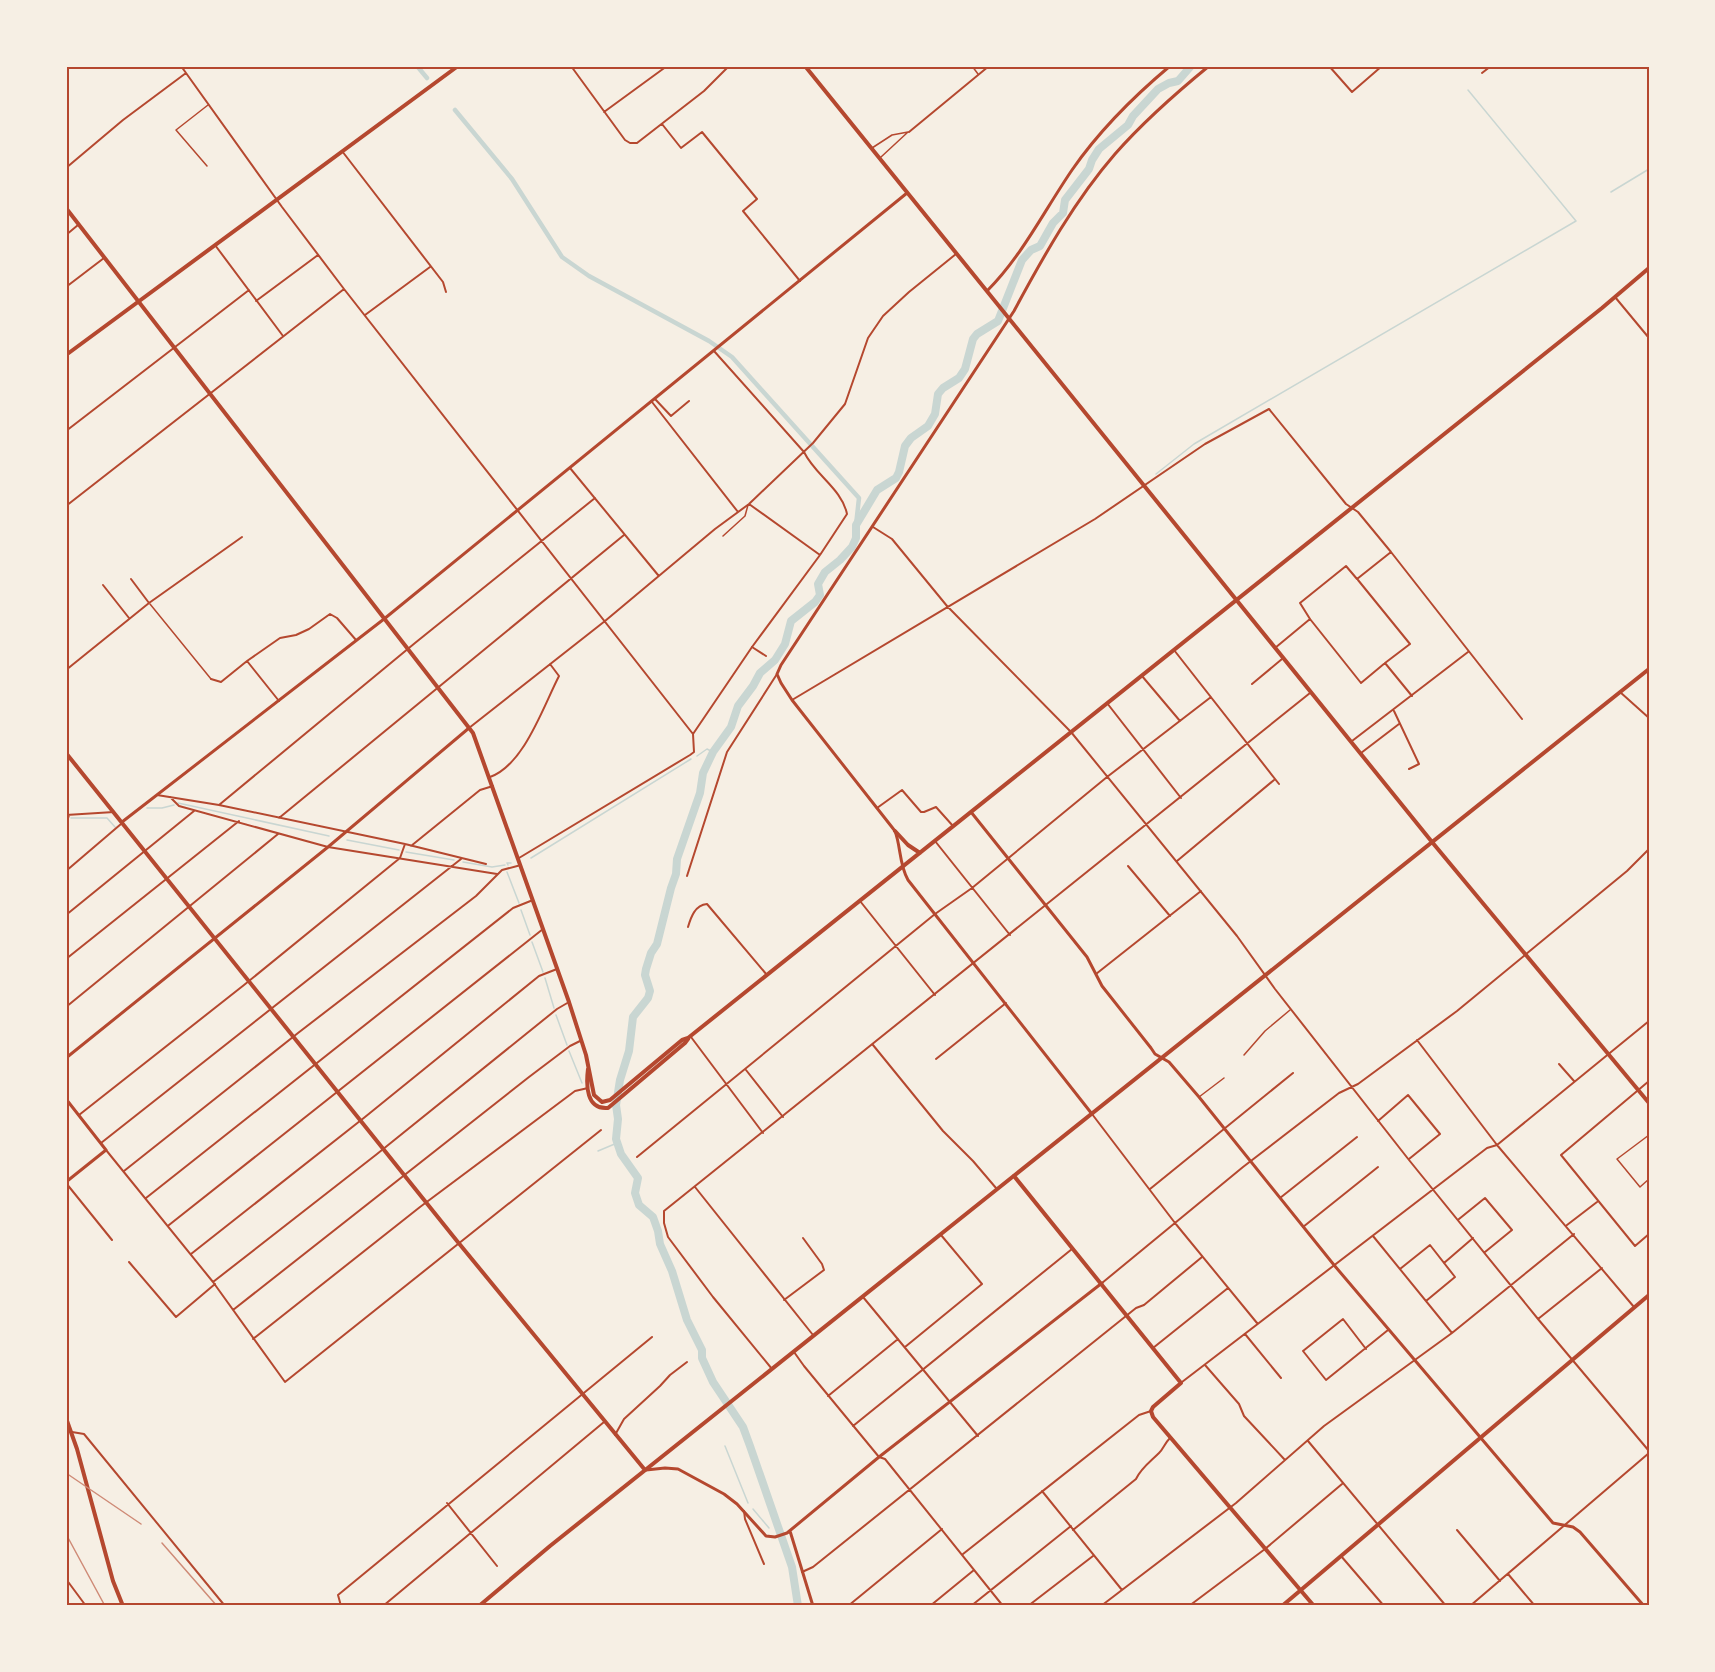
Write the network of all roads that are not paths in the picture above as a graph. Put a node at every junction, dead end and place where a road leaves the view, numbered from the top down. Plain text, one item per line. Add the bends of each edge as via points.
1 (181, 66) edge
2 (458, 66) edge
3 (570, 66) edge
4 (667, 66) edge
5 (729, 66) edge
6 (805, 66) edge
7 (972, 66) edge
8 (989, 66) edge
9 (1170, 66) edge
10 (1209, 66) edge
11 (1329, 66) edge
12 (1382, 66) edge
13 (1491, 66) edge
14 (186, 73) junction
15 (1482, 73) dead end
16 (979, 75) junction
17 (208, 104) junction
18 (604, 112) junction
19 (662, 124) junction
20 (909, 132) junction
21 (871, 148) junction
22 (342, 151) junction
23 (879, 159) junction
24 (207, 166) dead end
25 (66, 168) edge
26 (907, 192) junction
27 (276, 199) junction
28 (66, 208) edge
29 (79, 225) junction
30 (66, 235) edge
31 (215, 245) junction
32 (956, 254) junction
33 (318, 255) junction
34 (104, 258) junction
35 (431, 266) junction
36 (1649, 268) edge
37 (800, 281) junction
38 (66, 287) edge
39 (344, 289) junction
40 (249, 290) junction
41 (987, 291) junction
42 (446, 292) dead end
43 (1615, 297) junction
44 (138, 302) junction
45 (256, 302) junction
46 (365, 315) junction
47 (1007, 316) junction
48 (284, 337) junction
49 (1649, 338) edge
50 (174, 348) junction
51 (715, 350) junction
52 (66, 355) edge
53 (211, 394) junction
54 (654, 400) junction
55 (689, 401) dead end
56 (66, 431) edge
57 (804, 452) junction
58 (570, 468) junction
59 (1144, 485) junction
60 (595, 498) junction
61 (749, 504) junction
62 (66, 506) edge
63 (1352, 508) junction
64 (517, 511) junction
65 (738, 512) junction
66 (873, 527) junction
67 (624, 535) junction
68 (723, 536) dead end
69 (242, 537) dead end
70 (542, 542) junction
71 (1391, 552) junction
72 (820, 555) junction
73 (658, 575) junction
74 (131, 579) dead end
75 (1357, 579) junction
76 (572, 580) junction
77 (103, 585) dead end
78 (1236, 600) junction
79 (149, 603) junction
80 (947, 606) junction
81 (129, 619) junction
82 (384, 619) junction
83 (1310, 619) junction
84 (605, 621) junction
85 (356, 640) junction
86 (752, 647) junction
87 (1275, 648) junction
88 (407, 649) junction
89 (1174, 650) junction
90 (1468, 652) junction
91 (766, 657) dead end
92 (1283, 658) junction
93 (247, 661) junction
94 (1385, 663) junction
95 (550, 664) junction
96 (1649, 669) edge
97 (66, 670) edge
98 (777, 674) junction
99 (1142, 676) junction
100 (211, 679) joint
101 (1252, 684) dead end
102 (438, 687) junction
103 (1311, 692) junction
104 (1620, 692) junction
105 (1412, 696) junction
106 (1210, 697) junction
107 (279, 700) junction
108 (792, 700) junction
109 (1107, 703) junction
110 (1394, 711) junction
111 (1649, 718) edge
112 (1522, 719) dead end
113 (1180, 721) junction
114 (1400, 723) junction
115 (469, 728) junction
116 (1071, 732) junction
117 (693, 734) junction
118 (1351, 742) junction
119 (1247, 744) junction
120 (1142, 750) junction
121 (66, 753) edge
122 (1361, 753) junction
123 (1409, 769) dead end
124 (490, 777) junction
125 (1107, 777) junction
126 (1275, 779) junction
127 (1279, 784) dead end
128 (493, 786) junction
129 (157, 795) junction
130 (170, 797) junction
131 (1181, 798) junction
132 (219, 805) junction
133 (877, 808) junction
134 (195, 810) junction
135 (114, 812) junction
136 (971, 812) junction
137 (68, 814) edge
138 (279, 818) junction
139 (239, 821) junction
140 (122, 822) junction
141 (66, 825) edge
142 (1147, 825) junction
143 (953, 826) junction
144 (895, 831) junction
145 (345, 832) junction
146 (279, 833) junction
147 (935, 841) junction
148 (1432, 842) junction
149 (405, 844) junction
150 (411, 846) junction
151 (328, 847) junction
152 (1649, 849) edge
153 (145, 851) junction
154 (920, 853) junction
155 (400, 858) junction
156 (518, 858) junction
157 (1008, 858) junction
158 (461, 859) junction
159 (1177, 861) junction
160 (486, 864) dead end
161 (521, 865) junction
162 (451, 866) junction
163 (1128, 866) dead end
164 (902, 867) junction
165 (66, 871) edge
166 (498, 874) junction
167 (687, 876) dead end
168 (168, 879) junction
169 (972, 888) junction
170 (1201, 891) junction
171 (533, 900) junction
172 (860, 901) junction
173 (1046, 906) junction
174 (190, 907) junction
175 (935, 914) junction
176 (66, 915) edge
177 (1170, 916) junction
178 (688, 927) dead end
179 (543, 929) junction
180 (1010, 935) junction
181 (215, 938) junction
182 (897, 946) junction
183 (1525, 955) junction
184 (66, 960) edge
185 (974, 962) junction
186 (557, 969) junction
187 (1096, 974) junction
188 (767, 975) junction
189 (1265, 976) junction
190 (249, 981) junction
191 (936, 995) junction
192 (569, 1002) junction
193 (1006, 1003) junction
194 (66, 1007) edge
195 (272, 1010) junction
196 (1291, 1010) junction
197 (1649, 1021) edge
198 (293, 1036) junction
199 (689, 1037) junction
200 (582, 1040) junction
201 (1417, 1040) junction
202 (873, 1045) junction
203 (1608, 1054) junction
204 (1244, 1055) dead end
205 (66, 1058) edge
206 (1162, 1058) junction
207 (936, 1059) dead end
208 (315, 1064) junction
209 (1559, 1064) dead end
210 (588, 1068) junction
211 (746, 1070) junction
212 (1293, 1073) dead end
213 (642, 1077) junction
214 (1224, 1078) dead end
215 (1574, 1081) junction
216 (1649, 1081) edge
217 (727, 1085) junction
218 (1352, 1087) junction
219 (588, 1088) junction
220 (1638, 1090) junction
221 (338, 1093) junction
222 (1199, 1097) junction
223 (66, 1099) edge
224 (1649, 1102) edge
225 (1092, 1114) junction
226 (79, 1115) junction
227 (783, 1117) junction
228 (360, 1121) junction
229 (1378, 1121) junction
230 (1224, 1128) junction
231 (601, 1130) dead end
232 (763, 1133) junction
233 (1649, 1135) edge
234 (1357, 1137) dead end
235 (102, 1143) junction
236 (1497, 1145) junction
237 (383, 1149) junction
238 (106, 1150) junction
239 (637, 1157) dead end
240 (1409, 1160) junction
241 (1250, 1162) junction
242 (1378, 1167) dead end
243 (124, 1171) junction
244 (404, 1176) junction
245 (1014, 1176) junction
246 (1649, 1179) edge
247 (66, 1182) edge
248 (695, 1187) junction
249 (1149, 1189) junction
250 (1433, 1189) junction
251 (997, 1190) junction
252 (146, 1198) junction
253 (1280, 1198) junction
254 (1597, 1202) junction
255 (426, 1203) junction
256 (1458, 1220) junction
257 (1175, 1223) junction
258 (1567, 1225) junction
259 (168, 1226) junction
260 (1303, 1227) junction
261 (940, 1234) junction
262 (1574, 1234) junction
263 (1649, 1234) edge
264 (1373, 1236) junction
265 (803, 1238) dead end
266 (1473, 1238) junction
267 (112, 1240) dead end
268 (459, 1244) junction
269 (1073, 1248) junction
270 (1485, 1252) junction
271 (190, 1254) junction
272 (1202, 1257) junction
273 (129, 1262) dead end
274 (1444, 1263) junction
275 (1334, 1265) junction
276 (1602, 1268) junction
277 (1400, 1269) junction
278 (214, 1283) junction
279 (1101, 1283) junction
280 (1511, 1285) junction
281 (1228, 1288) junction
282 (1649, 1294) edge
283 (863, 1297) junction
284 (784, 1300) junction
285 (1426, 1301) junction
286 (1634, 1307) junction
287 (233, 1310) junction
288 (1127, 1315) junction
289 (1539, 1319) junction
290 (1258, 1324) junction
291 (1388, 1330) junction
292 (1452, 1333) junction
293 (1245, 1334) junction
294 (814, 1335) junction
295 (652, 1337) dead end
296 (898, 1338) junction
297 (253, 1339) junction
298 (906, 1347) junction
299 (1153, 1348) junction
300 (1366, 1349) junction
301 (794, 1351) junction
302 (1414, 1360) junction
303 (1573, 1360) junction
304 (687, 1362) dead end
305 (1205, 1365) junction
306 (772, 1369) junction
307 (923, 1369) junction
308 (1281, 1378) dead end
309 (1181, 1383) junction
310 (581, 1395) junction
311 (828, 1396) junction
312 (949, 1401) junction
313 (1151, 1411) junction
314 (66, 1418) edge
315 (604, 1422) junction
316 (853, 1426) junction
317 (72, 1432) junction
318 (615, 1435) junction
319 (978, 1436) junction
320 (1171, 1438) junction
321 (1480, 1438) junction
322 (1308, 1441) junction
323 (1649, 1452) edge
324 (879, 1457) junction
325 (1285, 1460) junction
326 (645, 1470) junction
327 (1342, 1484) junction
328 (910, 1490) junction
329 (1042, 1491) junction
330 (447, 1503) junction
331 (1230, 1508) junction
332 (744, 1511) junction
333 (1377, 1525) junction
334 (1071, 1526) junction
335 (1564, 1526) junction
336 (942, 1529) junction
337 (1073, 1530) junction
338 (1456, 1530) dead end
339 (788, 1532) junction
340 (471, 1533) junction
341 (1265, 1549) junction
342 (962, 1555) junction
343 (1093, 1556) junction
344 (1341, 1556) junction
345 (764, 1564) dead end
346 (497, 1566) dead end
347 (975, 1570) junction
348 (802, 1572) junction
349 (1508, 1574) junction
350 (66, 1579) edge
351 (1500, 1581) junction
352 (991, 1590) junction
353 (1122, 1590) junction
354 (1300, 1590) junction
355 (1647, 1605) edge
356 (86, 1606) edge
357 (123, 1606) edge
358 (225, 1606) edge
359 (341, 1606) edge
360 (383, 1606) edge
361 (479, 1606) edge
362 (813, 1606) edge
363 (848, 1606) edge
364 (930, 1606) edge
365 (971, 1606) edge
366 (1003, 1606) edge
367 (1028, 1606) edge
368 (1101, 1606) edge
369 (1189, 1606) edge
370 (1282, 1606) edge
371 (1314, 1606) edge
372 (1384, 1606) edge
373 (1446, 1606) edge
374 (1470, 1606) edge
375 (1535, 1606) edge

1 - 14 street
2 - 22 main road
3 - 18 street
4 - 18 street
5 - 19 street
6 - 21 main road
7 - 16 lane
8 - 16 street
9 - 41 street via 1092,143 1017,256
10 - 47 street via 1152,115 1115,154 1038,266 1014,311
11 - 12 street via 1352,92
13 - 15 street
14 - 17 street
14 - 25 street
16 - 20 street
17 - 24 lane via 176,130
17 - 27 street
18 - 19 street via 632,144
19 - 37 street via 681,148 702,132 757,199 743,211
20 - 21 lane via 892,135
20 - 23 lane
21 - 23 main road
22 - 27 main road
22 - 35 street
23 - 26 main road
26 - 32 main road
26 - 37 street
27 - 31 main road
27 - 33 street
28 - 29 main road
29 - 30 street
29 - 34 main road
31 - 40 street
31 - 44 main road
32 - 41 main road
32 - 57 street via 884,316 868,338 845,404
33 - 39 street
33 - 45 street
34 - 38 street
34 - 44 main road
35 - 42 street
35 - 46 street
36 - 43 main road
37 - 51 street
39 - 46 street
39 - 48 street
40 - 45 street
40 - 50 street
41 - 47 main road
43 - 49 street
43 - 63 main road
44 - 50 main road
44 - 52 main road
45 - 48 street
46 - 64 street
47 - 59 main road
47 - 66 street
48 - 53 street
50 - 53 main road
50 - 56 street
51 - 54 street
51 - 57 street
53 - 62 street
53 - 82 main road
54 - 55 street via 671,416
54 - 58 street
54 - 65 street
57 - 61 street
57 - 72 street via 842,500 848,514
58 - 60 street
58 - 64 street
59 - 63 street via 1269,409
59 - 78 main road
59 - 80 street via 1095,519
60 - 67 street
60 - 70 street
61 - 65 street
61 - 68 lane via 745,516
61 - 72 street
63 - 71 street
63 - 78 main road
64 - 70 street
64 - 82 street
65 - 73 street
66 - 80 street via 892,539
66 - 98 street
67 - 73 street
67 - 76 street
69 - 79 street
70 - 76 street
70 - 88 street
71 - 75 street
71 - 90 street
72 - 86 street
73 - 84 street
74 - 79 street
75 - 83 street via 1346,566 1300,603
75 - 94 street via 1410,644
76 - 84 street
76 - 102 street
77 - 81 street
78 - 87 main road
78 - 89 main road
79 - 81 street
79 - 100 lane
80 - 108 street
80 - 116 street
81 - 97 street
82 - 85 street
82 - 88 main road
83 - 87 street
83 - 94 street via 1361,683
84 - 95 street
84 - 117 street
85 - 93 street via 330,614 309,629 280,638
85 - 107 street
86 - 91 street
86 - 117 street
87 - 92 main road
88 - 102 main road
88 - 132 street
89 - 99 main road
89 - 106 street
90 - 105 street
90 - 112 street
92 - 101 street
92 - 103 main road
93 - 100 street via 220,682
93 - 107 street
94 - 105 street
95 - 115 street
95 - 124 street via 559,676 531,732 515,760
96 - 104 main road
98 - 108 street
98 - 167 street via 727,752
99 - 109 main road
99 - 113 street
102 - 115 main road
102 - 138 street
103 - 118 main road
103 - 119 street
104 - 111 street
104 - 148 main road
105 - 110 street
106 - 113 street
106 - 119 street
107 - 129 street
108 - 133 street
109 - 116 main road
109 - 120 street
110 - 114 street
110 - 118 street
113 - 120 street
114 - 122 street
114 - 123 street via 1419,764
115 - 124 main road
115 - 145 street
116 - 125 street
116 - 136 main road
117 - 156 street via 693,752
118 - 122 main road
119 - 126 street
119 - 131 street
120 - 125 street
120 - 131 street
121 - 135 main road
122 - 148 main road
124 - 128 main road
125 - 142 street
125 - 157 street
126 - 127 street
126 - 159 street
128 - 150 street via 480,790
128 - 156 main road
129 - 130 street
129 - 140 street
130 - 132 street
130 - 134 street via 178,806
131 - 142 street
132 - 138 street
133 - 143 street via 902,790 921,812 936,807
133 - 144 street
134 - 139 street
134 - 153 street
135 - 137 street
135 - 140 main road
136 - 143 main road
136 - 157 street
137 - 141 street
138 - 145 street
139 - 146 street
139 - 168 street
140 - 153 main road
140 - 165 street
142 - 159 street
142 - 173 street
143 - 147 main road
144 - 154 main road
144 - 164 street
145 - 149 street
145 - 151 street
146 - 151 street
146 - 174 street
147 - 154 main road
147 - 169 street
148 - 183 main road
148 - 189 main road
149 - 150 street
149 - 155 street
150 - 158 street
151 - 155 street
151 - 181 street
152 - 183 street via 1628,871
153 - 168 main road
153 - 176 street
154 - 164 main road
155 - 162 street
155 - 190 street
156 - 161 main road
157 - 169 street
157 - 173 street
158 - 160 street
158 - 162 street
159 - 170 street
161 - 166 street
161 - 171 main road
162 - 166 street
162 - 195 street
163 - 177 street
164 - 172 main road
164 - 175 street
166 - 198 street via 476,896
168 - 174 main road
168 - 184 street
169 - 175 street
169 - 180 street
170 - 177 street
170 - 189 street
171 - 179 main road
171 - 208 street via 513,908
172 - 182 street
172 - 188 main road
173 - 180 street
173 - 187 street
174 - 181 main road
174 - 194 street
175 - 182 street
175 - 185 street
177 - 187 street
178 - 188 street via 693,912 707,904
179 - 186 main road
179 - 221 street
180 - 185 street
181 - 190 main road
181 - 205 street
182 - 191 street
182 - 211 street
183 - 201 street
183 - 203 main road
185 - 191 street
185 - 193 street
186 - 192 main road
186 - 228 street via 539,976
187 - 206 street via 1116,1005
188 - 199 main road
189 - 196 street
189 - 206 main road
190 - 195 main road
190 - 226 street
191 - 202 street
192 - 200 main road
192 - 237 street
193 - 207 street
193 - 225 street
195 - 198 main road
195 - 235 street
196 - 204 lane
196 - 218 street
197 - 203 street
198 - 208 main road
198 - 243 street
199 - 213 main road
199 - 217 street
200 - 210 main road
200 - 244 street
201 - 218 street
201 - 236 street
202 - 227 street
202 - 251 street
203 - 215 street
203 - 220 main road
206 - 222 street
206 - 225 main road
208 - 221 main road
208 - 252 street
209 - 215 street
210 - 213 main road via 594,1095 604,1102
210 - 219 main road
211 - 217 street
211 - 227 street
212 - 230 street
213 - 219 main road via 610,1107 593,1103
214 - 222 lane
215 - 236 street
216 - 220 street
217 - 232 street
217 - 239 street
218 - 229 street
218 - 241 street
219 - 255 street via 575,1091
220 - 224 main road
220 - 254 street via 1560,1155
221 - 228 main road
221 - 259 street
222 - 230 street
223 - 226 street
225 - 245 main road
225 - 249 street
226 - 235 street
227 - 232 street
228 - 237 main road
228 - 271 street
229 - 240 street
229 - 240 street via 1408,1095 1440,1134
230 - 241 street
230 - 249 street
231 - 268 street
232 - 248 street
233 - 246 lane via 1617,1159 1640,1187
234 - 253 street
235 - 238 street
236 - 250 street via 1487,1148
236 - 258 street
237 - 244 main road
237 - 278 street
238 - 243 street
238 - 247 street
240 - 250 street
241 - 253 street
241 - 257 street
242 - 260 street
243 - 252 street
244 - 255 main road
244 - 287 street
245 - 251 main road
245 - 269 main road
247 - 267 street
248 - 284 street
248 - 306 street via 664,1211 668,1237
249 - 257 street
250 - 256 street
250 - 264 street
251 - 261 main road
252 - 259 street
253 - 260 street
254 - 258 street
254 - 263 street via 1635,1246
255 - 268 main road
255 - 297 street
256 - 266 street
256 - 270 street via 1485,1197 1512,1230
257 - 272 street
257 - 279 street
258 - 262 street
259 - 271 street
260 - 275 street
261 - 283 main road
261 - 298 street via 982,1284
262 - 276 street
262 - 280 street
264 - 275 street
264 - 277 street
265 - 284 street via 824,1270
266 - 270 street
266 - 274 street
268 - 297 street via 285,1382
268 - 310 main road
269 - 279 main road
269 - 307 street
270 - 280 street
271 - 278 street
272 - 281 street
272 - 288 street
273 - 278 street via 176,1317
274 - 277 street via 1430,1245
274 - 285 street via 1455,1277
275 - 290 street
275 - 291 street
276 - 286 street
276 - 289 street
277 - 285 street
278 - 287 street
279 - 288 main road
279 - 312 street
280 - 289 street
280 - 292 street
281 - 290 street
281 - 299 street
282 - 286 main road
283 - 294 main road
283 - 296 street
284 - 294 street
285 - 292 street
286 - 303 main road
287 - 297 street
288 - 299 main road
288 - 319 street
289 - 303 street
290 - 293 street
291 - 300 street
291 - 302 street
292 - 302 street
293 - 305 street
293 - 308 street
294 - 301 main road
295 - 310 street
296 - 298 street
296 - 311 street
298 - 307 street
299 - 309 main road
300 - 300 street via 1326,1380 1303,1351 1343,1319
301 - 306 main road
301 - 311 street
302 - 321 street
302 - 322 street
303 - 321 main road
303 - 323 street
304 - 318 street via 624,1419
305 - 309 street
305 - 325 street via 1239,1404 1244,1416
306 - 326 main road
307 - 312 street
307 - 316 street
309 - 313 main road
310 - 315 main road
310 - 330 street
311 - 316 street
312 - 319 street
312 - 324 street
313 - 320 main road
313 - 329 street via 1138,1416
314 - 317 main road
315 - 318 main road
315 - 340 street
316 - 324 street
317 - 357 main road via 110,1573
317 - 358 street via 84,1434
318 - 326 main road
319 - 328 street
320 - 331 main road
320 - 337 street via 1136,1479
321 - 333 main road
321 - 335 street via 1553,1523
322 - 325 street
322 - 327 street
323 - 335 street
324 - 328 street via 885,1459
324 - 339 street
325 - 331 street
326 - 332 street via 678,1469 724,1494
326 - 361 main road
327 - 333 street
327 - 341 street
328 - 336 street
328 - 348 street
329 - 334 street
329 - 342 street
330 - 340 street
330 - 359 street via 338,1595
331 - 341 main road
331 - 353 street
332 - 339 street via 768,1537
332 - 345 street
333 - 344 main road
333 - 373 street
334 - 337 street
334 - 352 street
335 - 349 street
335 - 355 street via 1580,1532
336 - 342 street
336 - 363 street
337 - 343 street
338 - 351 street
339 - 348 street
340 - 346 street
340 - 360 street
341 - 354 main road
341 - 369 street
342 - 347 street
343 - 353 street
343 - 367 street
344 - 354 main road
344 - 372 street
347 - 352 street
347 - 364 street
348 - 362 street
349 - 351 street
349 - 375 street
350 - 356 street
351 - 374 street
352 - 365 street
352 - 366 street
353 - 368 street
354 - 370 main road
354 - 371 main road

